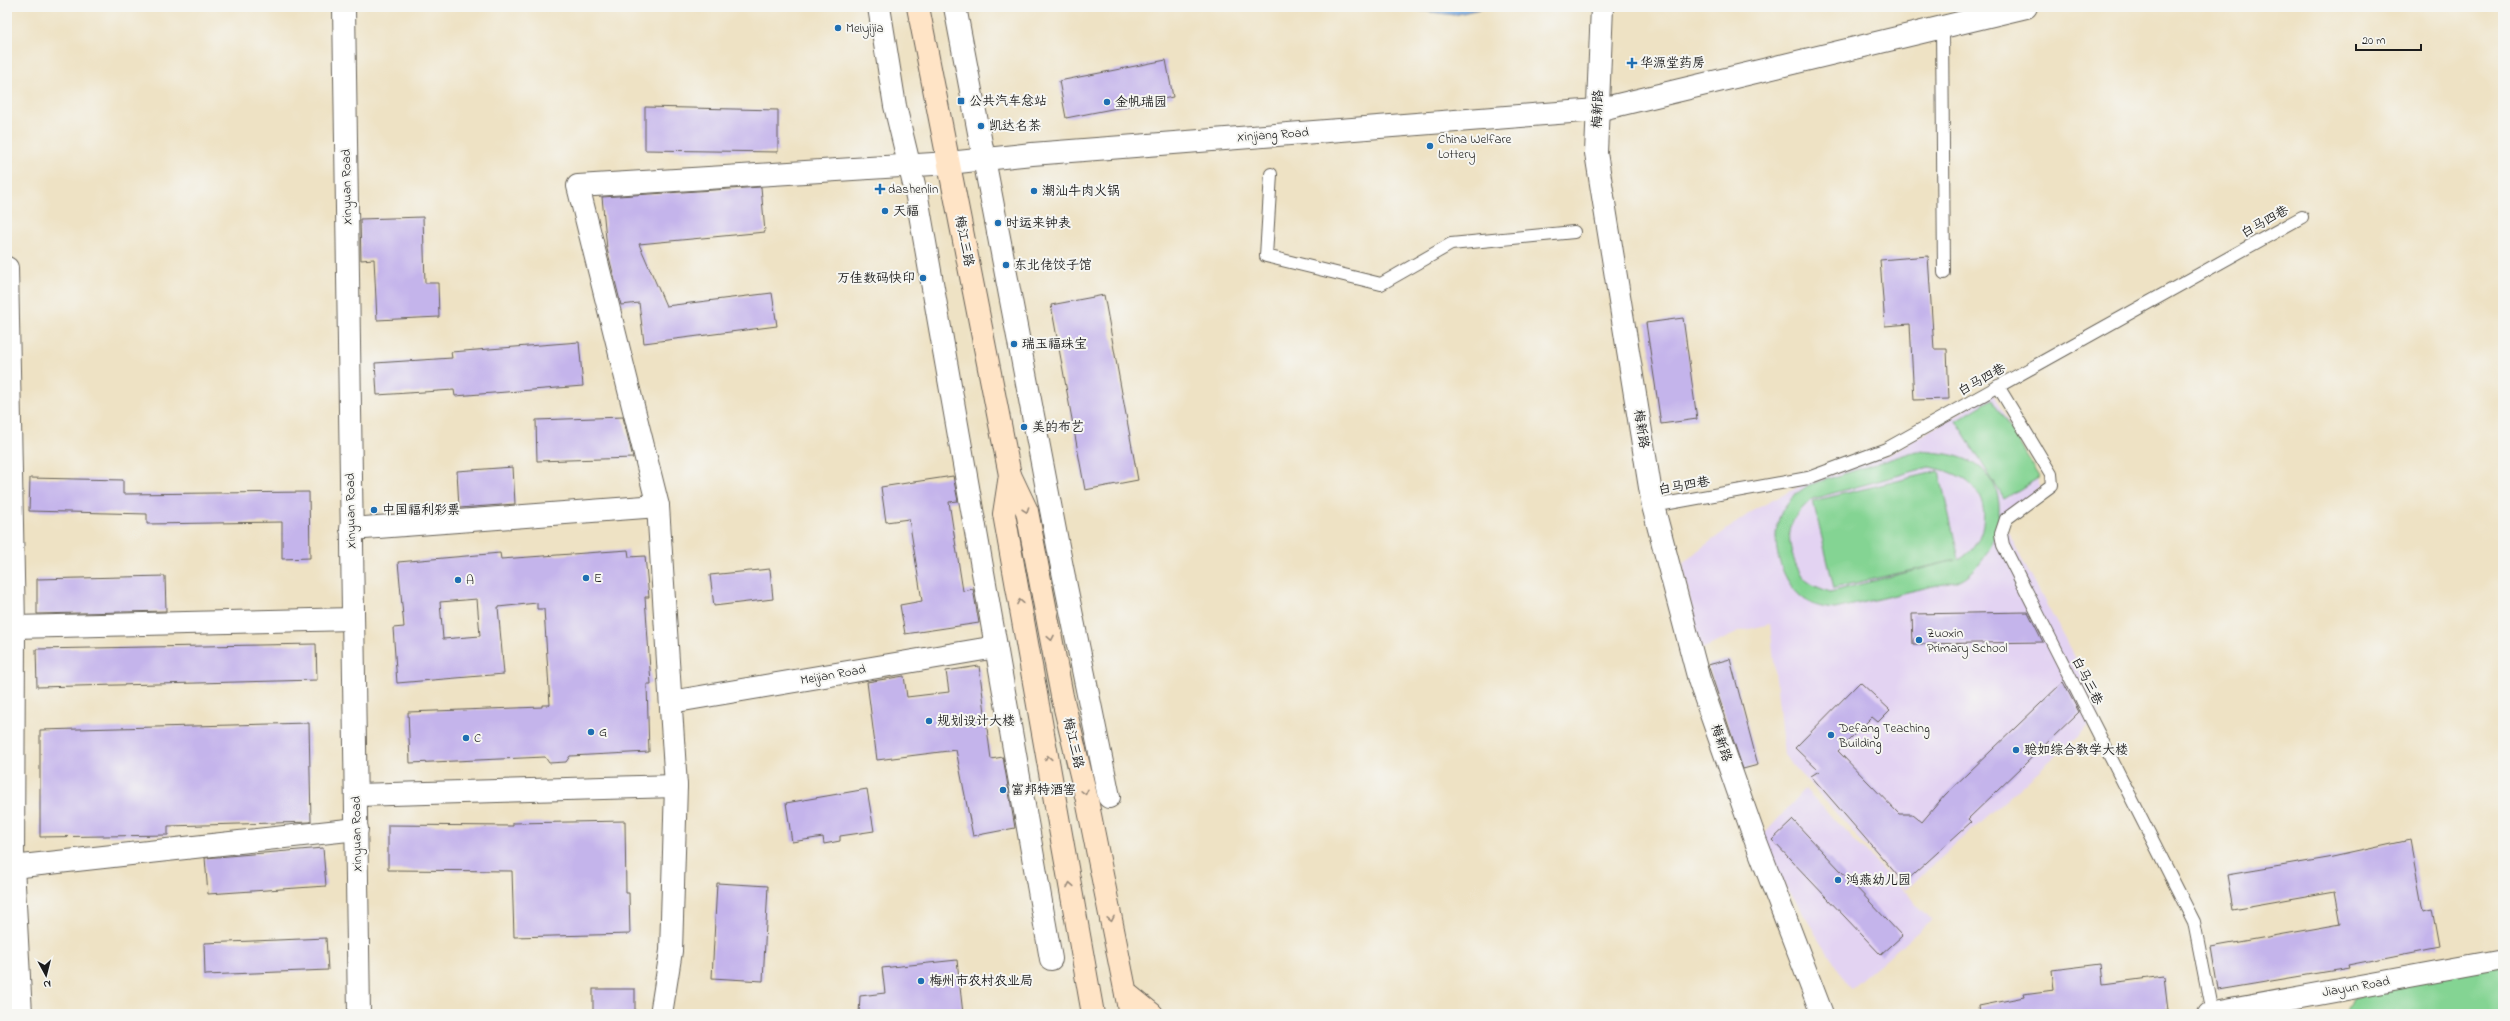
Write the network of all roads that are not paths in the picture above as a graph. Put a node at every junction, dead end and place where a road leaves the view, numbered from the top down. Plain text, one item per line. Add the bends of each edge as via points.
1 (344, 7) edge
2 (879, 7) edge
3 (918, 7) edge
4 (955, 7) edge
5 (1602, 7) edge
6 (2026, 7) edge
7 (1942, 27) junction
8 (1597, 110) junction
9 (949, 164) junction
10 (1271, 174) dead end
11 (2302, 217) dead end
12 (1574, 232) dead end
13 (7, 268) edge
14 (1944, 273) dead end
15 (1998, 386) junction
16 (1010, 474) junction
17 (658, 506) junction
18 (1653, 506) junction
19 (351, 529) junction
20 (353, 619) junction
21 (14, 627) junction
22 (996, 647) junction
23 (671, 702) junction
24 (676, 786) junction
25 (356, 795) junction
26 (1108, 797) dead end
27 (357, 829) junction
28 (10, 867) edge
29 (1050, 959) dead end
30 (2503, 960) edge
31 (1086, 979) junction
32 (1126, 993) junction
33 (21, 1014) edge
34 (359, 1014) edge
35 (662, 1014) edge
36 (1078, 1014) edge
37 (1093, 1014) edge
38 (1130, 1014) edge
39 (1152, 1014) edge
40 (1822, 1014) edge
41 (2210, 1014) edge

1 - 19 street, Xinyuan Road
2 - 22 street via 895,106 918,197
3 - 9 main road, 梅江三路
4 - 26 street
5 - 8 street, 梅新路
6 - 7 street, Xinjiang Road
7 - 8 street, Xinjiang Road
7 - 14 lane
8 - 9 street, Xinjiang Road via 1032,154
8 - 18 street, 梅新路 via 1596,153
9 - 16 main road, 梅江三路
9 - 17 street, Xinjiang Road via 578,186
10 - 12 lane via 1266,256 1381,284 1451,244
11 - 15 lane, 白马四巷
13 - 21 street
15 - 18 lane, 白马四巷 via 1886,449 1808,478
15 - 41 lane, 白马三巷 via 2051,474 2052,485 2006,519 2001,534 2003,545 2194,922
31 -> 16 main road, 梅江三路 via 1004,514
16 -> 32 main road, 梅江三路 via 1027,511 1062,696 1087,800
17 - 19 street
17 - 23 street
18 - 40 street, 梅新路 via 1699,680 1755,839
19 - 20 street, Xinyuan Road
20 - 21 street
20 - 25 street, Xinyuan Road
21 - 28 street
22 - 23 street, Meijian Road
22 - 29 street
23 - 24 street
24 - 25 street
24 - 35 street via 671,951
25 - 27 street, Xinyuan Road
27 - 28 street
27 - 34 street, Xinyuan Road
28 - 33 street
30 - 41 street, Jiayun Road
31 - 36 main road
31 - 37 main road, 梅江三路
32 - 38 main road, 梅江三路
32 - 39 main road

